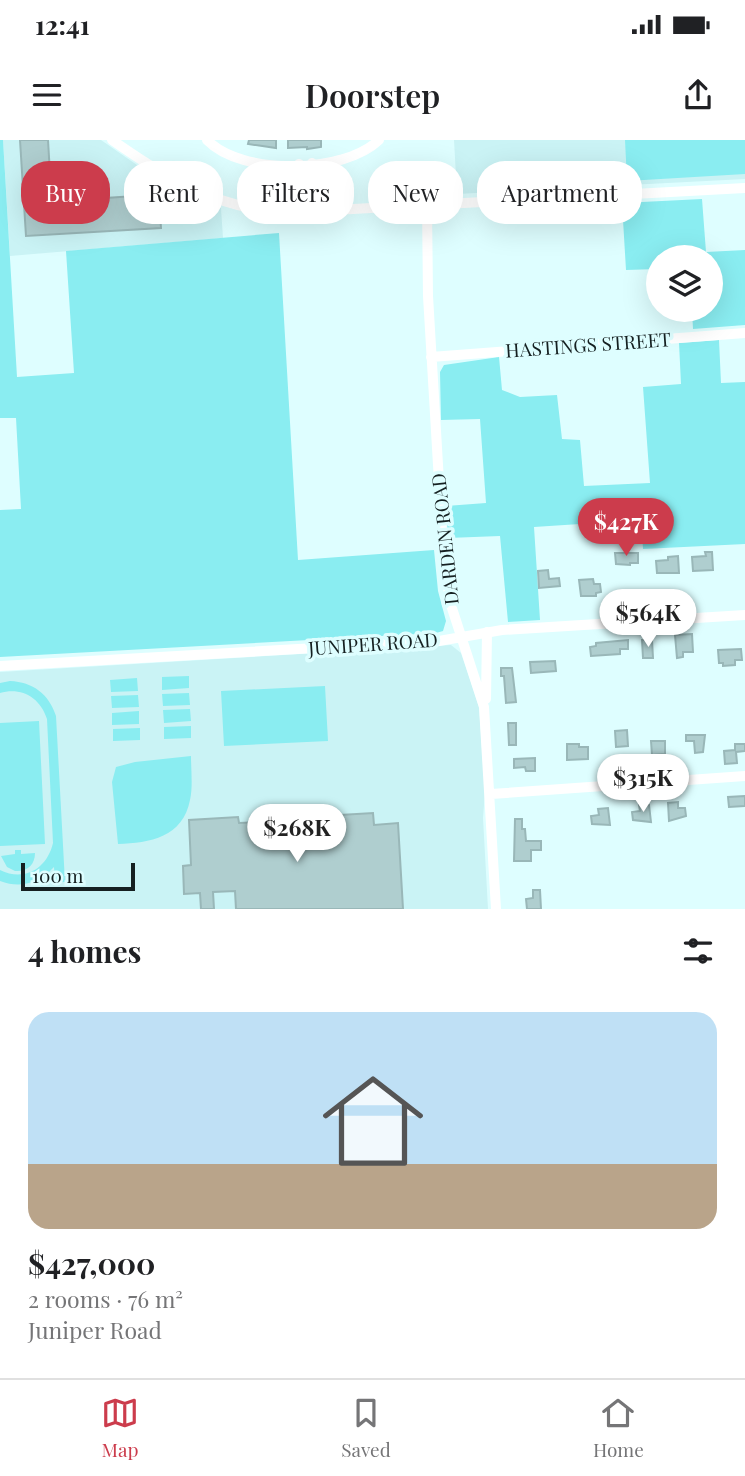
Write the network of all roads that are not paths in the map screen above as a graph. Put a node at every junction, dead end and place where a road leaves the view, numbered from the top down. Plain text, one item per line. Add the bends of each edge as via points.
1 (113, 140) edge
2 (207, 140) edge
3 (379, 140) edge
4 (244, 161) edge
5 (330, 161) edge
6 (745, 188) edge
7 (463, 203) edge
8 (237, 205) edge
9 (428, 224) edge
10 (745, 333) edge
11 (431, 357) junction
12 (745, 615) edge
13 (486, 632) junction
14 (461, 636) junction
15 (0, 666) edge
16 (487, 729) junction
17 (745, 776) edge
18 (491, 794) junction
19 (496, 909) edge

1 - 8 street via 164,176 209,198
2 - 4 street
3 - 5 street via 347,159
6 - 7 street
9 - 11 street, DARDEN ROAD
10 - 11 street, HASTINGS STREET
11 - 14 street, DARDEN ROAD via 445,571
12 - 13 street, JUNIPER ROAD
13 - 14 street, JUNIPER ROAD
13 - 16 street
14 - 15 street, JUNIPER ROAD
14 - 16 street, DARDEN ROAD
16 - 18 street, DARDEN ROAD
17 - 18 street
18 - 19 street, DARDEN ROAD

